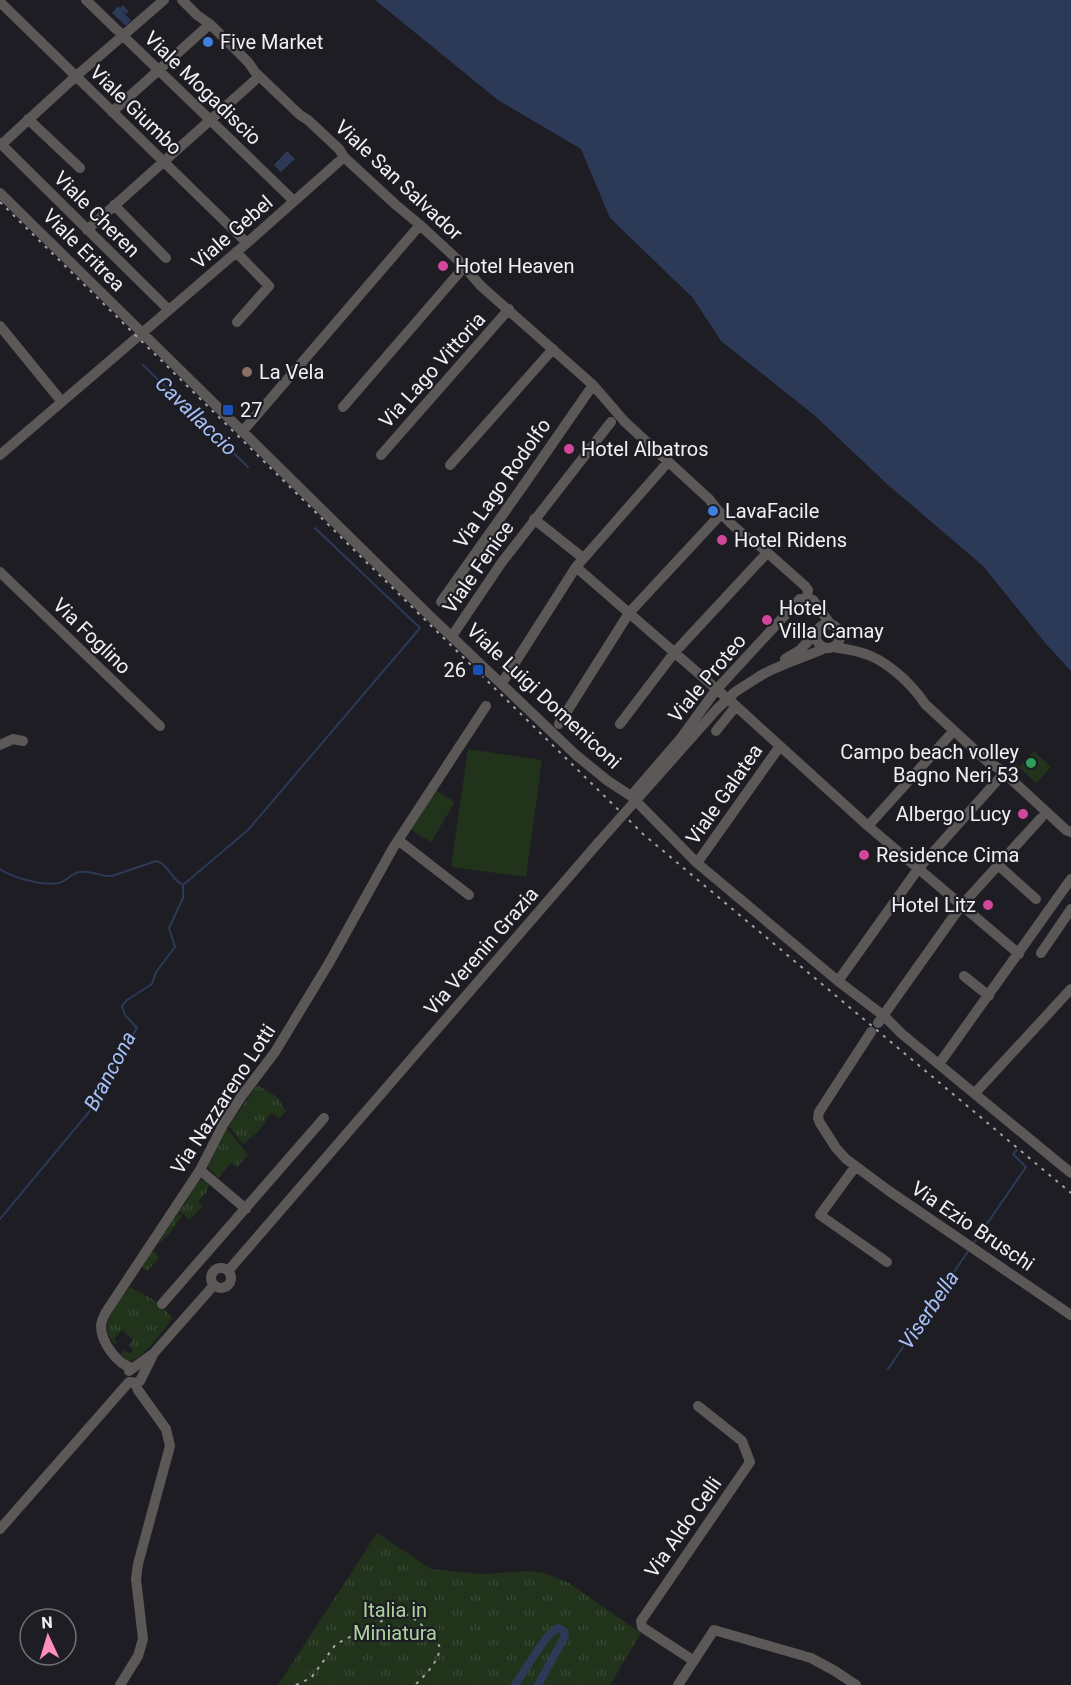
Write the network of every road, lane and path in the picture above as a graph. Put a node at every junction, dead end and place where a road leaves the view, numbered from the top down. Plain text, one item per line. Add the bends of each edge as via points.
1 (86, 0) edge
2 (164, 0) edge
3 (182, 0) edge
4 (0, 2) edge
5 (210, 24) junction
6 (123, 36) junction
7 (159, 71) junction
8 (75, 77) junction
9 (254, 81) dead end
10 (112, 112) junction
11 (28, 119) junction
12 (210, 121) junction
13 (1, 143) edge
14 (344, 156) junction
15 (163, 161) junction
16 (80, 168) dead end
17 (0, 193) edge
18 (294, 201) junction
19 (114, 205) junction
20 (420, 225) junction
21 (87, 230) junction
22 (247, 243) junction
23 (236, 252) junction
24 (166, 258) dead end
25 (464, 267) junction
26 (509, 309) junction
27 (169, 310) junction
28 (237, 322) dead end
29 (0, 326) edge
30 (142, 333) junction
31 (553, 349) junction
32 (593, 385) junction
33 (62, 402) junction
34 (343, 407) dead end
35 (611, 422) dead end
36 (243, 432) junction
37 (0, 455) edge
38 (381, 455) dead end
39 (668, 462) junction
40 (450, 465) dead end
41 (721, 514) junction
42 (534, 519) junction
43 (767, 553) junction
44 (579, 563) junction
45 (0, 572) edge
46 (441, 602) dead end
47 (812, 602) junction
48 (629, 613) junction
49 (831, 625) junction
50 (817, 632) junction
51 (452, 636) junction
52 (829, 647) junction
53 (674, 653) junction
54 (773, 668) junction
55 (502, 683) junction
56 (716, 690) junction
57 (486, 706) dead end
58 (736, 706) junction
59 (559, 724) dead end
60 (620, 724) dead end
61 (160, 726) dead end
62 (716, 731) dead end
63 (949, 736) dead end
64 (23, 741) dead end
65 (0, 745) edge
66 (780, 746) junction
67 (1004, 773) junction
68 (631, 796) junction
69 (1041, 818) dead end
70 (868, 826) junction
71 (1071, 832) edge
72 (398, 840) junction
73 (697, 863) junction
74 (998, 865) junction
75 (918, 869) junction
76 (1071, 879) edge
77 (469, 895) dead end
78 (1036, 899) dead end
79 (962, 906) junction
80 (1071, 909) edge
81 (1041, 953) dead end
82 (1019, 954) junction
83 (964, 976) dead end
84 (838, 981) junction
85 (1071, 989) edge
86 (988, 996) junction
87 (878, 1024) junction
88 (939, 1064) junction
89 (975, 1094) junction
90 (324, 1118) dead end
91 (855, 1167) junction
92 (200, 1170) junction
93 (1071, 1173) edge
94 (246, 1209) junction
95 (887, 1262) dead end
96 (162, 1304) dead end
97 (1071, 1315) edge
98 (154, 1353) junction
99 (131, 1378) junction
100 (698, 1406) dead end
101 (0, 1529) edge
102 (694, 1661) junction
103 (120, 1685) edge
104 (678, 1685) edge
105 (856, 1685) edge

1 - 6 street, Viale Mogadiscio
2 - 6 street
3 - 5 street, Viale San Salvador
4 - 8 street, Viale Giumbo
5 - 7 street
5 - 14 street, Viale San Salvador
6 - 7 street, Viale Mogadiscio
6 - 8 street
7 - 10 street
7 - 12 street, Viale Mogadiscio
8 - 10 street, Viale Giumbo
8 - 11 street
9 - 12 street
10 - 15 street, Viale Giumbo
11 - 13 street
11 - 16 street
12 - 15 street
12 - 18 street, Viale Mogadiscio
13 - 21 street, Viale Cheren
14 - 18 street, Viale Gebel
14 - 20 street, Viale San Salvador
15 - 19 street
15 - 22 street, Viale Giumbo
17 - 30 street, Viale Eritrea
18 - 22 street, Viale Gebel
19 - 21 street
19 - 24 street
20 - 25 street, Viale San Salvador
20 - 36 street
21 - 27 street, Viale Cheren
22 - 23 street, Viale Gebel
23 - 27 street, Viale Gebel
23 - 28 street via 269,286
25 - 26 street, Viale San Salvador
25 - 34 street
26 - 31 street, Viale San Salvador
26 - 38 street, Via Lago Vittoria
27 - 30 street, Viale Gebel
29 - 33 street
30 - 33 street
30 - 36 street, Viale Luigi Domeniconi
31 - 32 street, Viale San Salvador
31 - 40 street
32 - 39 street, Viale San Salvador
32 - 46 street, Via Lago Rodolfo
33 - 37 street
35 - 42 street, Viale Fenice
36 - 51 street, Viale Luigi Domeniconi
39 - 41 street, Viale San Salvador
39 - 44 street
41 - 43 street, Viale San Salvador
41 - 48 street
42 - 44 street, Viale Fenice
42 - 51 street, Viale Fenice
43 - 47 street, Viale San Salvador via 806,586
43 - 53 street
44 - 48 street, Viale Fenice
44 - 55 street
45 - 61 street, Via Foglino
47 - 49 street
47 - 50 street
47 - 56 street, Viale Proteo via 800,599
48 - 53 street, Viale Fenice
48 - 59 street
49 - 50 street via 824,625
49 - 52 street via 840,635 838,642
50 - 52 street via 819,644
50 - 54 street, Via Verenin Grazia via 800,651
51 - 55 street, Viale Luigi Domeniconi
52 - 54 street, Via Verenin Grazia
52 - 67 street via 868,654 884,662 982,757
53 - 56 street, Viale Fenice
53 - 60 street
54 - 98 street, Via Verenin Grazia, bridge via 717,708 228,1271 228,1286 214,1285
55 - 68 street, Viale Luigi Domeniconi via 576,755
56 - 58 street, Viale Fenice
56 - 68 street, Viale Proteo
57 - 72 street, Via Nazzareno Lotti
58 - 62 street
58 - 66 street, Viale Fenice
63 - 70 street
64 - 65 street via 13,739
66 - 70 street, Viale Fenice
66 - 73 street, Viale Galatea
67 - 71 street
67 - 75 street
68 - 73 street, Viale Luigi Domeniconi
69 - 74 street, Via Ezio Bruschi
70 - 75 street, Viale Fenice
72 - 77 street
72 - 92 street, Via Nazzareno Lotti via 329,963 275,1052 223,1125
73 - 84 street, Viale Luigi Domeniconi
74 - 78 street
74 - 79 street, Via Ezio Bruschi
75 - 79 street, Viale Fenice
75 - 84 street
76 - 82 street
79 - 82 street, Viale Fenice
79 - 87 street, Via Ezio Bruschi
80 - 81 street
82 - 86 street
83 - 86 street
84 - 87 street, Viale Luigi Domeniconi
85 - 89 street
86 - 88 street
87 - 88 street, Viale Luigi Domeniconi via 902,1034
87 - 91 street, Via Ezio Bruschi via 818,1118 836,1148
88 - 89 street, Viale Luigi Domeniconi
89 - 93 street, Viale Luigi Domeniconi
90 - 94 street
91 - 95 street via 820,1215
91 - 97 street, Via Ezio Bruschi
92 - 94 street
92 - 99 street, Via Nazzareno Lotti via 102,1320 102,1335
94 - 96 street
98 - 99 street, Via Verenin Grazia
98 - 99 street, Via Verenin Grazia via 140,1381
99 - 101 street, Via Verenin Grazia
99 - 103 street via 166,1429 170,1446 138,1563 142,1646
100 - 102 street, Via Aldo Celli via 742,1441 750,1462 641,1621 642,1627
102 - 104 street
102 - 105 street via 714,1630 811,1658

